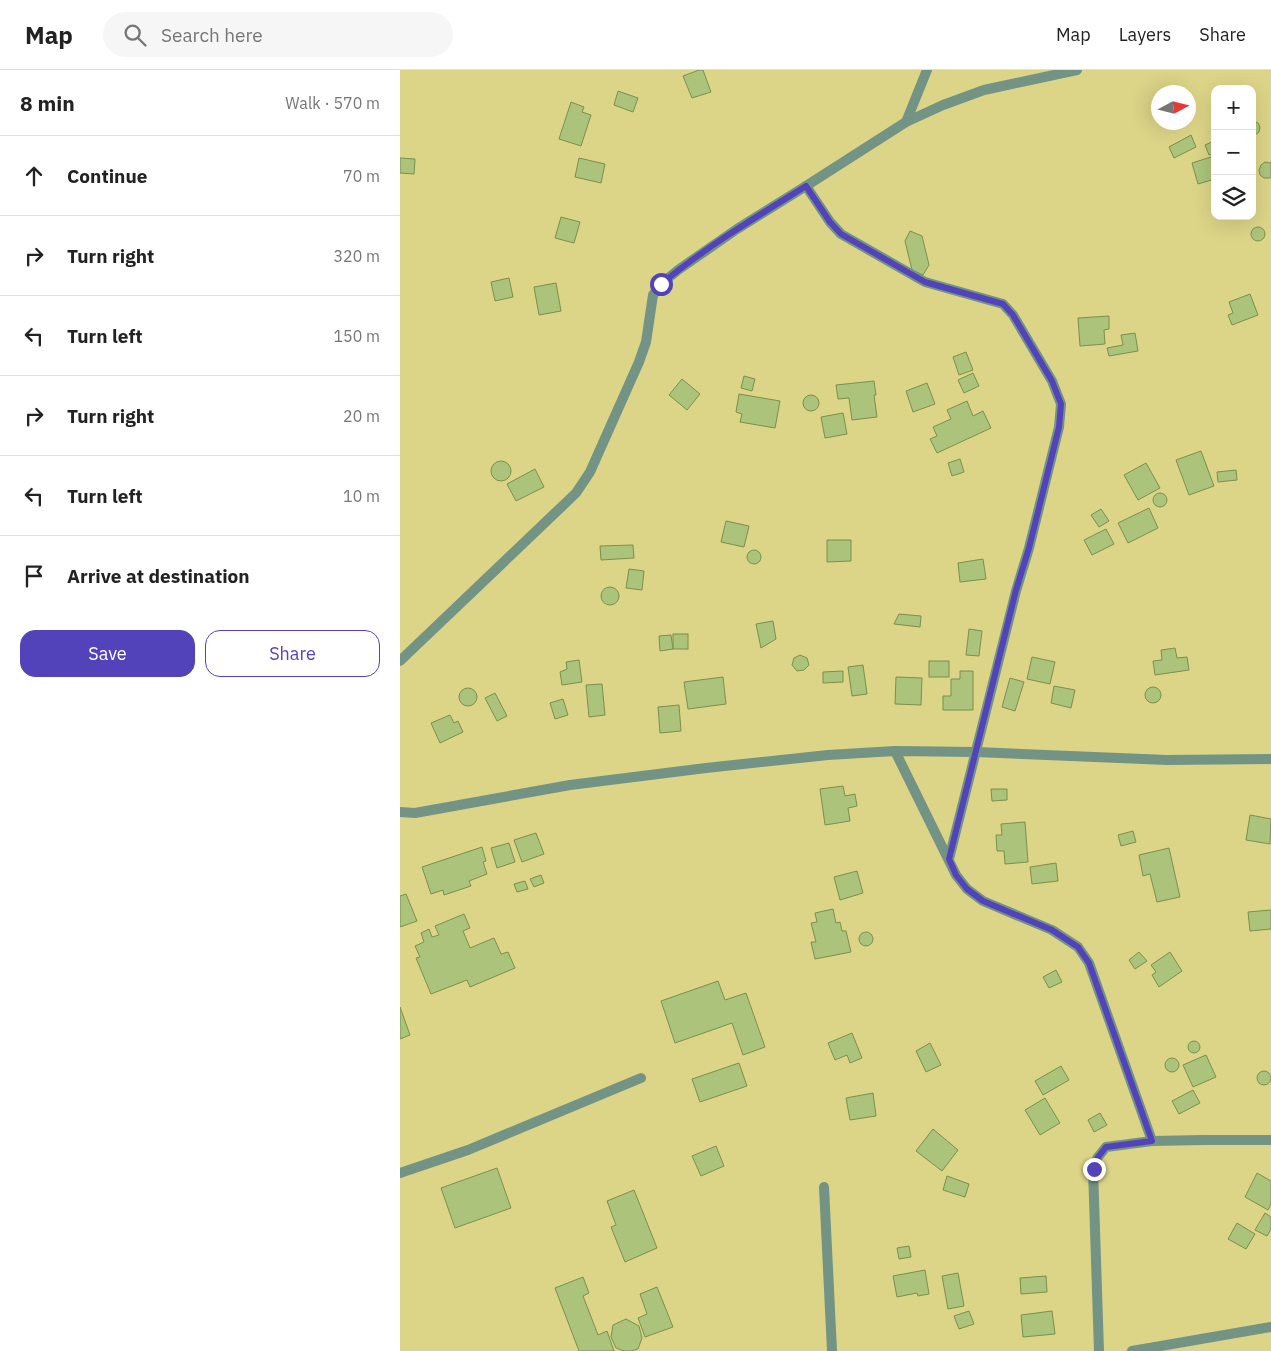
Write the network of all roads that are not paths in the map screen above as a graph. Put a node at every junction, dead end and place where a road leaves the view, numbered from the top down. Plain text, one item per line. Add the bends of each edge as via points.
1 (927, 70) edge
2 (1077, 70) edge
3 (906, 122) junction
4 (806, 186) junction
5 (400, 661) edge
6 (896, 750) junction
7 (976, 752) junction
8 (1271, 759) edge
9 (400, 812) edge
10 (949, 859) junction
11 (641, 1078) dead end
12 (1271, 1140) edge
13 (1152, 1141) junction
14 (400, 1173) edge
15 (824, 1187) dead end
16 (1271, 1327) edge
17 (832, 1351) edge
18 (1099, 1351) edge
19 (1132, 1351) edge

1 - 3 street
2 - 3 street via 984,90 943,104
3 - 4 street
4 - 5 street via 737,229 661,284 653,295 646,342 639,362 581,486
4 - 7 street via 841,234 925,282 1003,304 1013,315 1052,381 1061,404 1059,427
6 - 7 street
6 - 9 street via 706,768 570,785 415,813
6 - 10 street
7 - 8 street via 1167,760
7 - 10 street
10 - 13 street via 967,889 983,901 1052,930 1078,947 1084,955
11 - 14 street via 468,1150
12 - 13 street
13 - 18 street via 1106,1147 1094,1169
15 - 17 street
16 - 19 street

